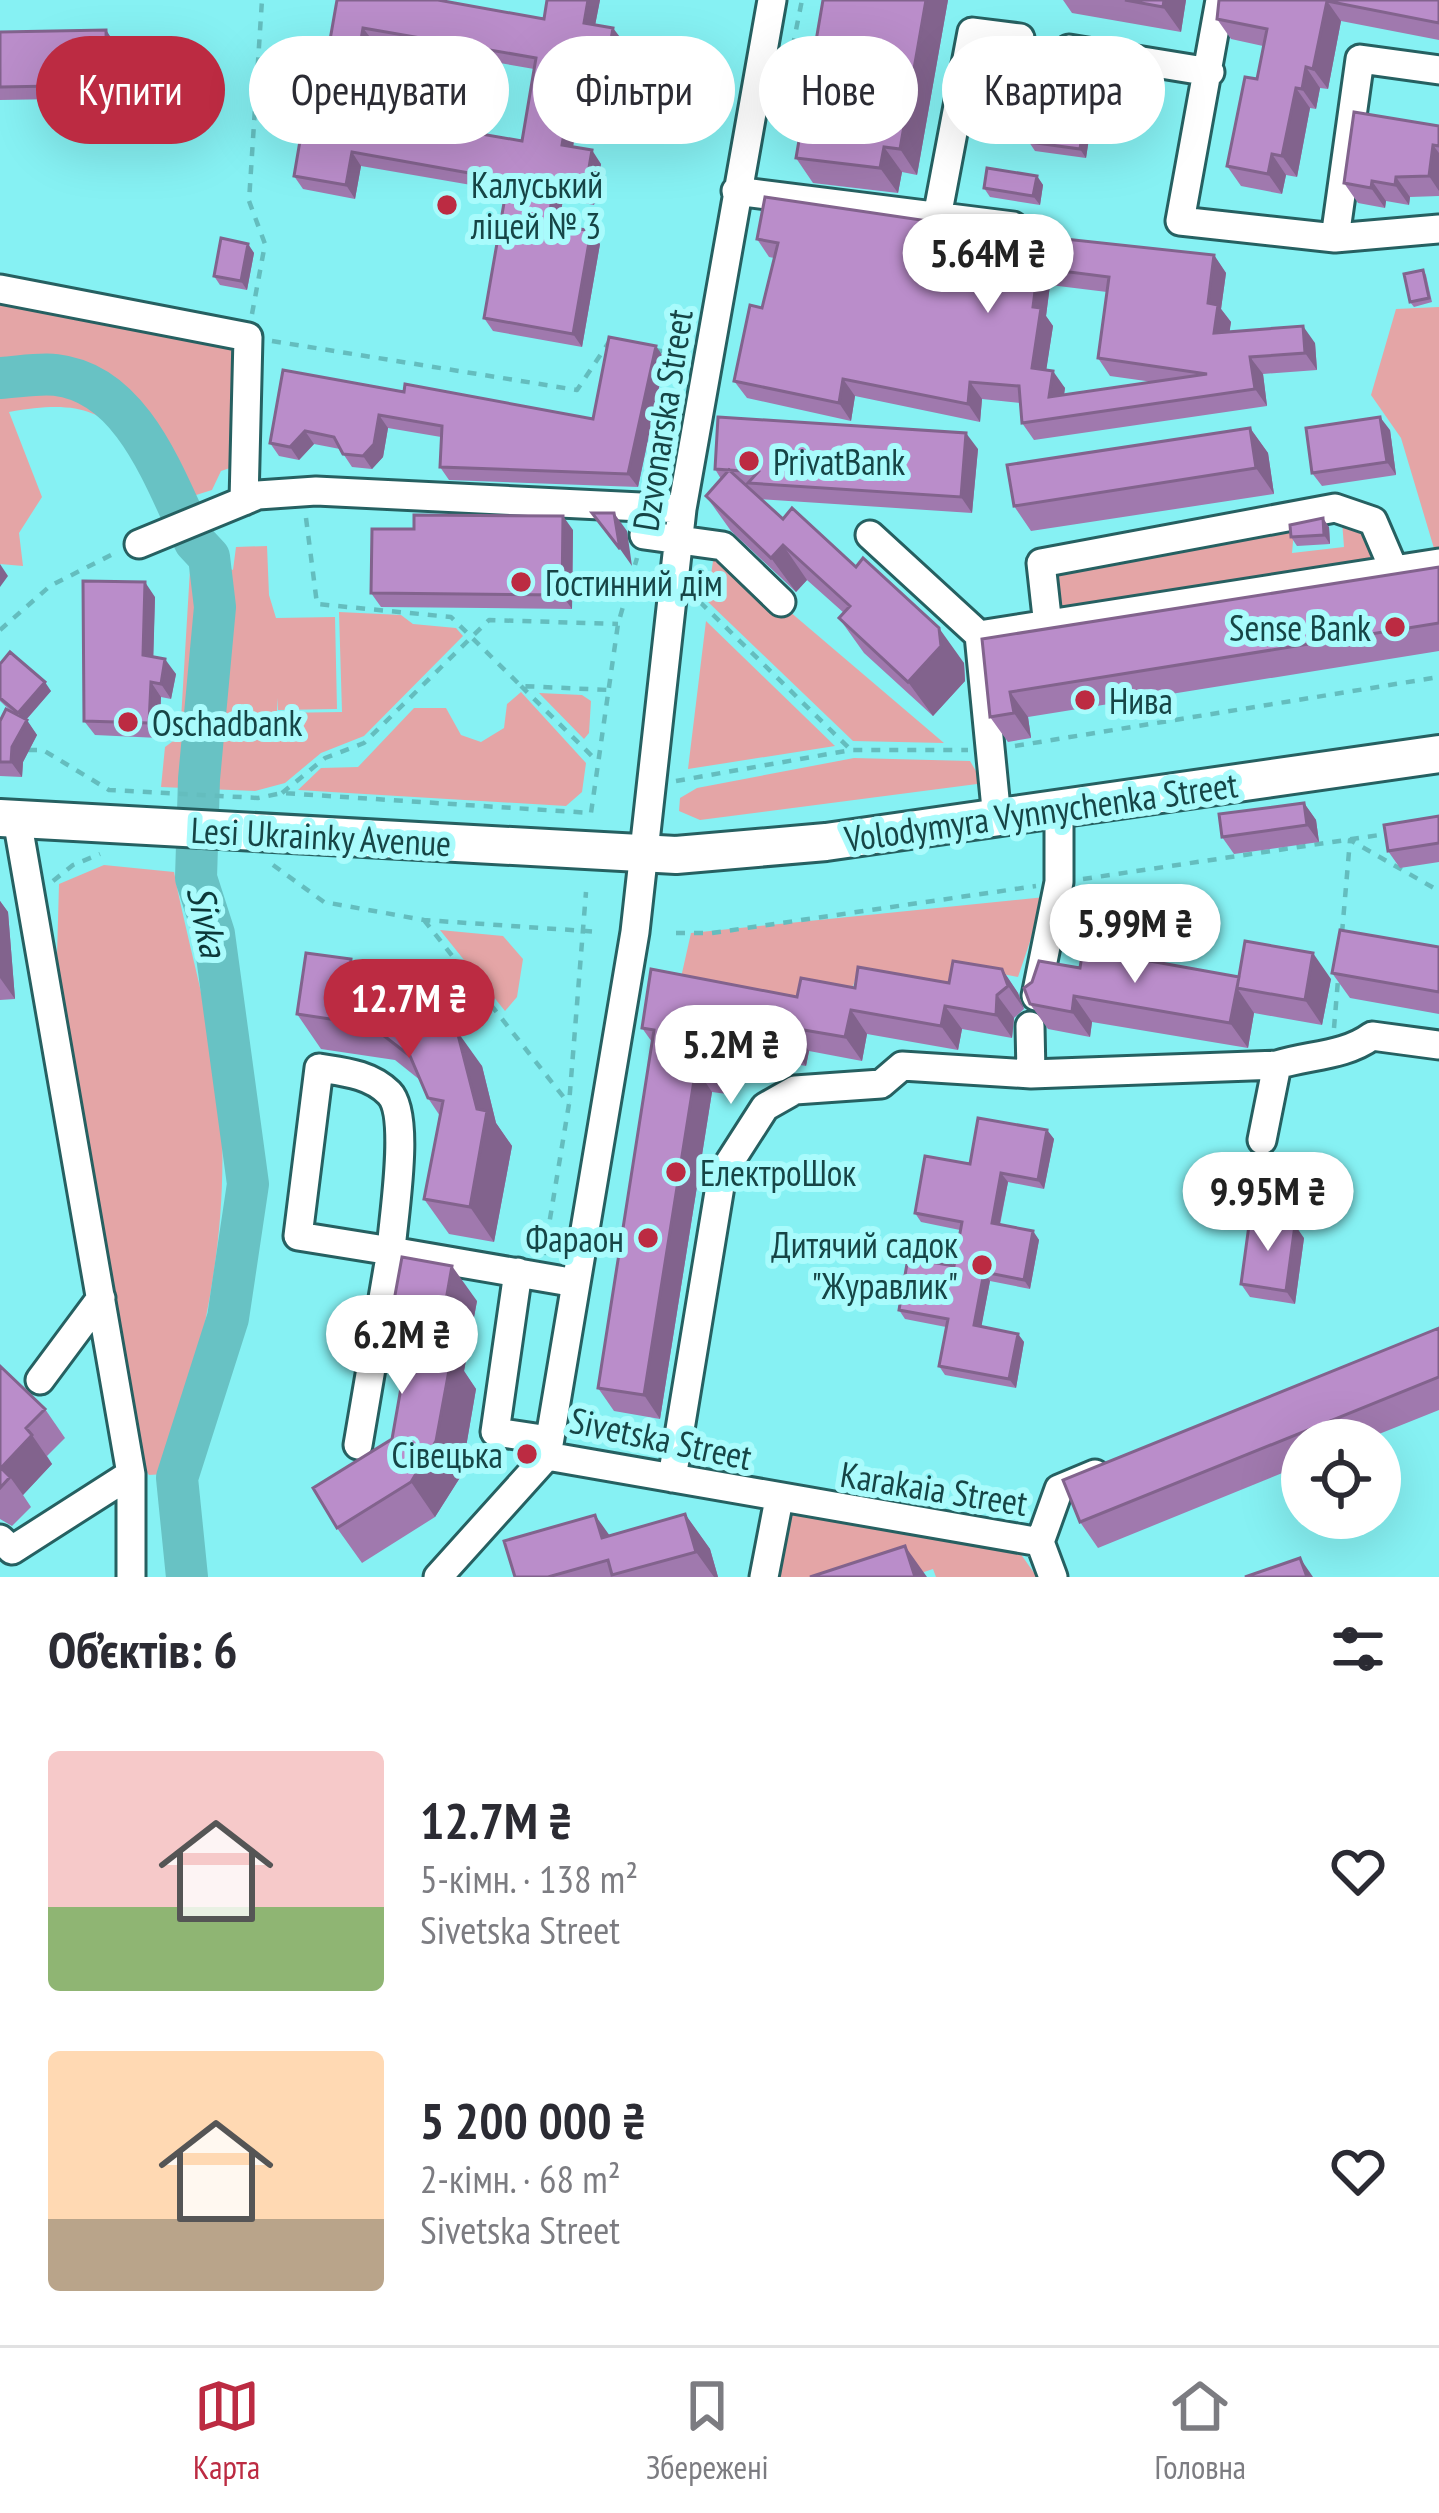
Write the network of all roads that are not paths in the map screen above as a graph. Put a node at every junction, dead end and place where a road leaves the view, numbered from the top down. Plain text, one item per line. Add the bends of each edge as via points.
1 (772, 0) edge
2 (1220, 0) edge
3 (971, 36) edge
4 (1004, 36) edge
5 (1165, 65) edge
6 (1439, 70) edge
7 (1210, 72) junction
8 (951, 144) edge
9 (736, 191) junction
10 (937, 217) junction
11 (1013, 226) dead end
12 (1439, 229) edge
13 (1335, 238) junction
14 (0, 289) edge
15 (244, 501) junction
16 (682, 509) junction
17 (648, 522) junction
18 (870, 535) dead end
19 (678, 540) junction
20 (139, 544) road end
21 (1439, 563) edge
22 (1394, 570) junction
23 (781, 602) dead end
24 (1048, 626) junction
25 (979, 635) junction
26 (1439, 754) edge
27 (1059, 811) junction
28 (8, 819) edge
29 (997, 819) junction
30 (642, 854) junction
31 (1036, 996) edge
32 (1030, 1026) edge
33 (1439, 1045) edge
34 (1276, 1065) junction
35 (1031, 1074) junction
36 (1262, 1140) dead end
37 (391, 1251) junction
38 (529, 1274) junction
39 (576, 1282) junction
40 (101, 1298) junction
41 (40, 1380) dead end
42 (358, 1445) dead end
43 (548, 1448) junction
44 (1122, 1463) edge
45 (131, 1474) junction
46 (671, 1478) junction
47 (779, 1499) junction
48 (0, 1539) edge
49 (1040, 1542) junction
50 (130, 1577) edge
51 (438, 1577) edge
52 (764, 1577) edge
53 (1053, 1577) edge

1 - 9 street, Dzvonarska Street
2 - 7 street
3 - 4 street
5 - 7 street
6 - 13 street via 1360,59
7 - 13 street via 1180,221
8 - 10 street
9 - 10 street
9 - 16 street, Dzvonarska Street
10 - 11 street
12 - 13 street
14 - 15 street via 248,337
15 - 17 street via 303,493
15 - 20 street
16 - 17 street
16 - 19 street, Dzvonarska Street
17 - 19 street
18 - 25 street
19 - 23 street via 723,546
19 - 30 street, Dzvonarska Street
21 - 22 street
22 - 24 street
22 - 24 street via 1372,521 1335,508 1040,562
24 - 25 street
25 - 29 street via 1000,749
26 - 27 main road, Volodymyra Vynnychenka Street
27 - 29 main road, Volodymyra Vynnychenka Street
27 - 31 street via 1059,882
28 - 30 main road, Lesi Ukrainky Avenue via 140,808 249,831
28 - 40 street via 28,885
29 - 30 main road, Volodymyra Vynnychenka Street via 826,842
30 - 39 street, Sivetska Street
32 - 35 street
33 - 34 street via 1372,1036 1352,1051
34 - 35 street
34 - 36 street
35 - 46 street via 902,1066 881,1084 795,1090 765,1107 722,1174
37 - 37 street via 400,1121 393,1096 368,1077 319,1068 298,1236
37 - 38 street
37 - 42 street
38 - 39 street
38 - 43 street via 495,1432
39 - 43 street, Sivetska Street
40 - 41 street
40 - 45 street
43 - 46 street, Sivetska Street
43 - 51 street
44 - 49 street via 1059,1489
45 - 48 street via 11,1550
45 - 50 street
46 - 47 street, Sivetska Street
47 - 49 street, Karakaia Street
47 - 52 street, Sivetska Street
49 - 53 street, Karakaia Street

